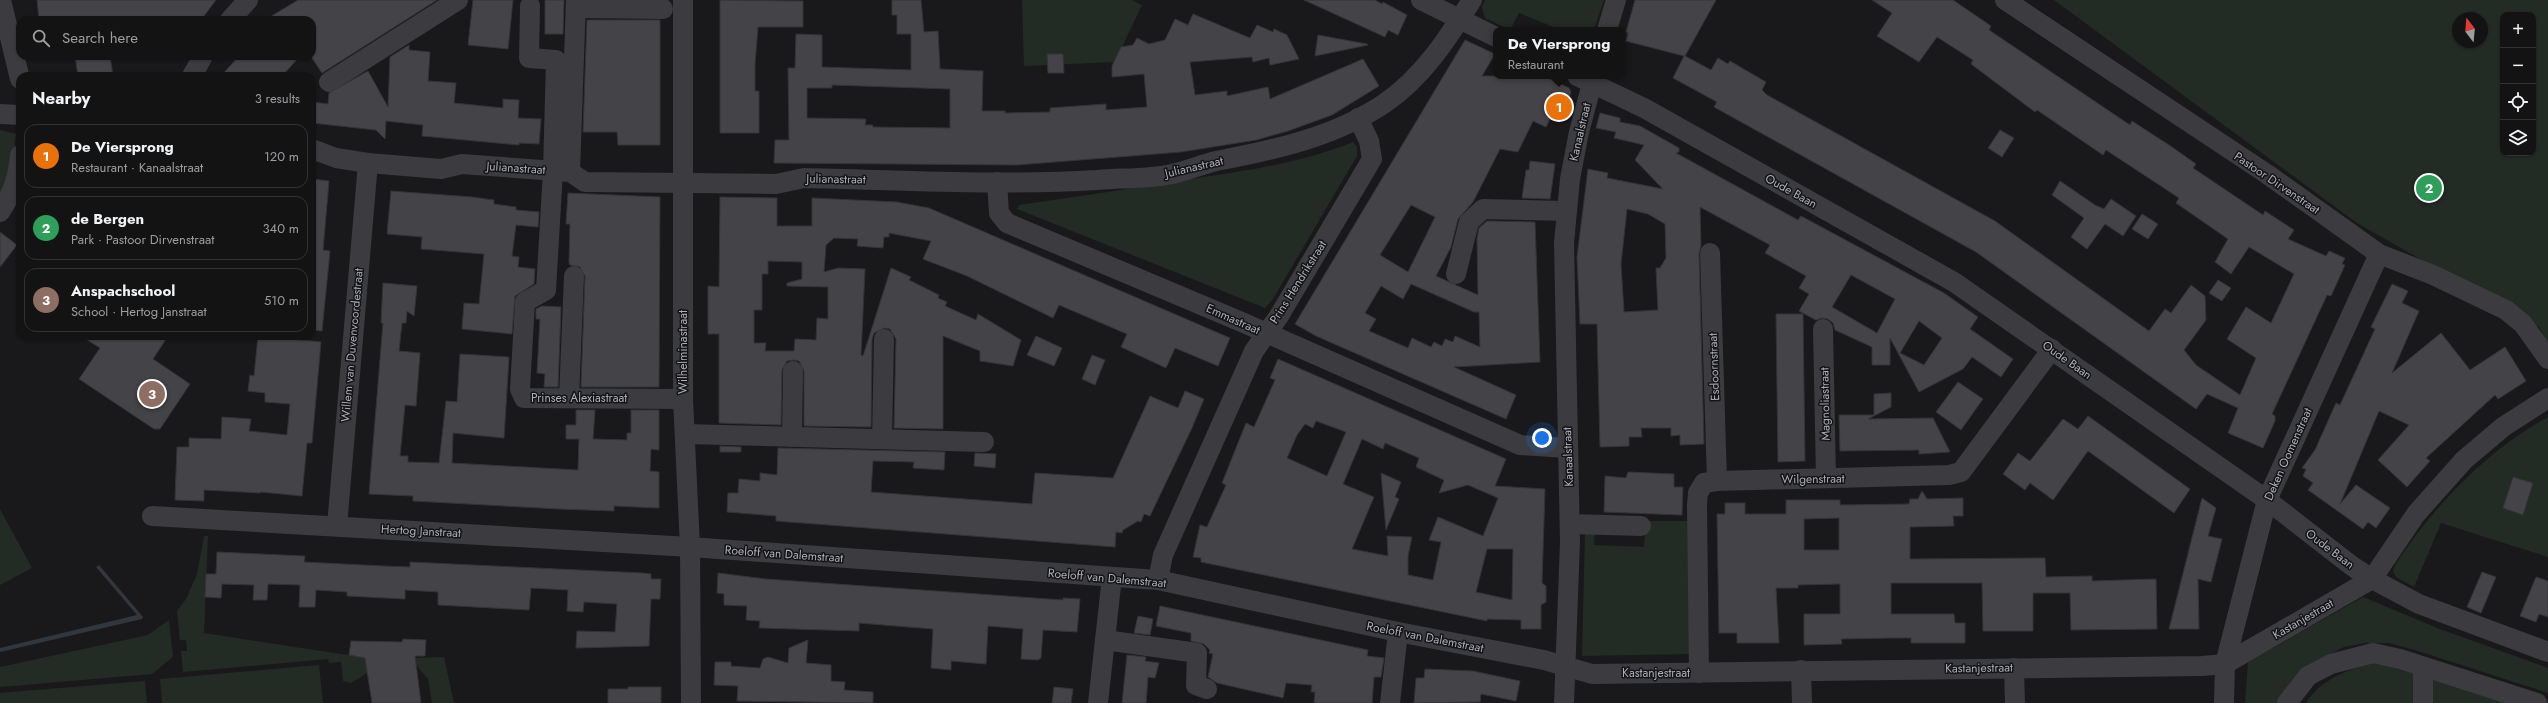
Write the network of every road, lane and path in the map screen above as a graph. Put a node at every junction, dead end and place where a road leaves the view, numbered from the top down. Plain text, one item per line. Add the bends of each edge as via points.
1 (1, 0) edge
2 (248, 0) edge
3 (458, 0) edge
4 (683, 0) edge
5 (1421, 0) edge
6 (1472, 0) edge
7 (1616, 0) edge
8 (2005, 0) edge
9 (576, 4) edge
10 (530, 6) dead end
11 (662, 9) dead end
12 (234, 16) edge
13 (1460, 19) junction
14 (1608, 27) edge
15 (1493, 36) edge
16 (202, 60) edge
17 (18, 72) edge
18 (194, 72) edge
19 (1588, 79) edge
20 (1590, 79) edge
21 (329, 82) dead end
22 (0, 114) edge
23 (16, 115) edge
24 (1358, 118) junction
25 (316, 150) edge
26 (368, 163) junction
27 (562, 171) junction
28 (998, 182) junction
29 (683, 183) junction
30 (16, 184) edge
31 (1566, 211) junction
32 (0, 212) edge
33 (1710, 252) dead end
34 (2379, 254) junction
35 (1456, 274) dead end
36 (574, 276) dead end
37 (1823, 330) dead end
38 (1265, 334) junction
39 (884, 339) dead end
40 (2052, 349) junction
41 (2548, 359) edge
42 (793, 371) dead end
43 (569, 398) junction
44 (2548, 398) edge
45 (683, 399) junction
46 (685, 434) junction
47 (792, 437) junction
48 (882, 439) junction
49 (984, 442) dead end
50 (1568, 448) junction
51 (1826, 478) junction
52 (1717, 481) junction
53 (2267, 500) junction
54 (152, 516) dead end
55 (1570, 524) junction
56 (336, 526) junction
57 (1641, 526) dead end
58 (690, 547) junction
59 (1112, 576) junction
60 (2372, 579) junction
61 (1158, 580) junction
62 (1398, 632) junction
63 (1105, 640) junction
64 (2548, 652) edge
65 (2225, 664) junction
66 (1565, 667) junction
67 (2423, 667) junction
68 (2014, 668) junction
69 (1801, 670) junction
70 (1699, 673) junction
71 (1207, 689) dead end
72 (691, 703) edge
73 (1098, 703) edge
74 (1390, 703) edge
75 (1564, 703) edge
76 (1802, 703) edge
77 (2015, 703) edge
78 (2224, 703) edge
79 (2286, 703) edge
80 (2423, 703) edge
81 (2538, 703) edge

1 - 17 street
2 - 12 street
3 - 21 street
4 - 29 street, Wilhelminastraat
5 - 13 street
6 - 13 street
7 - 14 street
8 - 34 street, Pastoor Dirvenstraat via 2267,174
9 - 11 street
9 - 27 street
10 - 27 street via 529,58 556,60
13 - 15 street
13 - 24 street via 1434,58 1410,84 1385,104
16 - 18 street
19 - 31 street, Kanaalstraat
20 - 40 street, Oude Baan via 1954,282
22 - 23 street
24 - 28 street, Julianastraat via 1293,145 1166,175 1033,184
24 - 38 street, Prins Hendrikstraat via 1369,141 1372,159 1279,316
25 - 26 street, Julianastraat via 336,158
26 - 27 street, Julianastraat via 441,169 462,164
26 - 56 street, Willem van Duvenvoordestraat
27 - 29 street, Julianastraat via 585,182
27 - 43 street, Prinses Alexiastraat via 546,290 525,302 520,389 524,398
28 - 29 street, Julianastraat via 804,178 776,184
28 - 38 street, Emmastraat via 999,213 1006,223
29 - 45 street, Wilhelminastraat
30 - 32 street
31 - 35 street via 1484,209 1469,222
31 - 50 street, Kanaalstraat via 1563,294
33 - 52 street, Esdoornstraat
34 - 41 street, Pastoor Dirvenstraat via 2433,275 2506,310 2523,324
34 - 53 street, Deken Oomenstraat
36 - 43 street
37 - 51 street, Magnoliastraat
38 - 50 street, Emmastraat via 1520,445
38 - 61 street, Prins Hendrikstraat via 1254,351 1163,554
39 - 48 street
40 - 51 street, Wilgenstraat via 1961,472 1949,475
40 - 53 street, Oude Baan
42 - 47 street
43 - 45 street, Prinses Alexiastraat
44 - 60 street via 2502,427 2464,460 2416,514
45 - 46 street, Wilhelminastraat
46 - 47 street
46 - 58 street, Wilhelminastraat
47 - 48 street
48 - 49 street
50 - 55 street, Kanaalstraat
51 - 52 street, Wilgenstraat
52 - 70 street, Wilgenstraat via 1704,483 1698,493 1696,505
53 - 60 street, Oude Baan
53 - 65 street, Deken Oomenstraat
54 - 56 street, Hertog Janstraat
55 - 57 street
55 - 66 street, Kanaalstraat
56 - 58 street, Hertog Janstraat
58 - 59 street, Roeloff van Dalemstraat
58 - 72 street, Wilhelminastraat
59 - 61 street, Roeloff van Dalemstraat
59 - 63 street
60 - 64 street, Oude Baan via 2419,604
60 - 65 street, Kastanjestraat
61 - 62 street, Roeloff van Dalemstraat
62 - 66 street, Roeloff van Dalemstraat via 1544,660
62 - 74 street
63 - 71 street via 1197,653 1196,686
63 - 73 street
65 - 68 street, Kastanjestraat
65 - 78 street, Deken Oomenstraat
66 - 70 street, Kastanjestraat via 1592,674
66 - 75 street, Kanaalstraat
67 - 79 street via 2373,653 2354,656 2308,676
67 - 80 street
67 - 81 street
68 - 69 street, Kastanjestraat
68 - 77 street
69 - 70 street, Kastanjestraat
69 - 76 street

